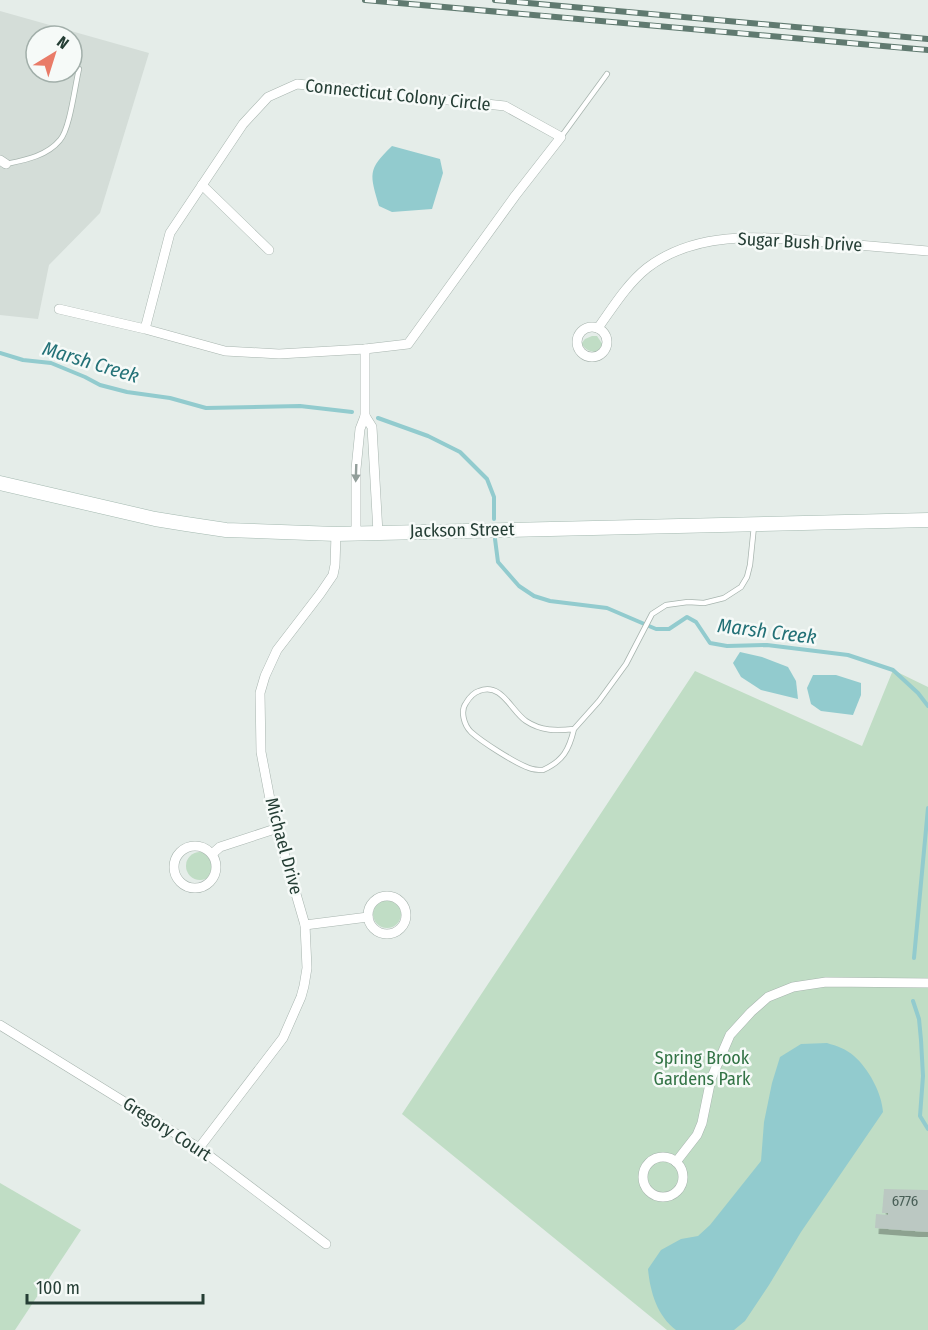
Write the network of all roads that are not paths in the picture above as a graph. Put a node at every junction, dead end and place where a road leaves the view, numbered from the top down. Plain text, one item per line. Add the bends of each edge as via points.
1 (608, 74) dead end
2 (76, 84) edge
3 (561, 137) junction
4 (3, 162) edge
5 (202, 185) junction
6 (269, 250) dead end
7 (928, 251) edge
8 (59, 309) dead end
9 (598, 328) dead end
10 (145, 329) junction
11 (365, 349) junction
12 (365, 416) junction
13 (0, 483) edge
14 (928, 520) edge
15 (755, 524) junction
16 (378, 532) junction
17 (336, 534) junction
18 (356, 534) junction
19 (574, 729) junction
20 (278, 828) junction
21 (212, 854) junction
22 (368, 917) junction
23 (305, 925) junction
24 (928, 983) edge
25 (0, 1025) edge
26 (199, 1148) junction
27 (676, 1162) junction
28 (326, 1244) dead end

1 - 3 lane
2 - 4 lane via 62,139 31,159
3 - 5 street, Connecticut Colony Circle via 505,106 297,84 268,97 243,124
3 - 11 street via 408,344
5 - 6 street
5 - 10 street, Connecticut Colony Circle via 170,233
7 - 9 street, Sugar Bush Drive via 763,237 697,244 647,269
8 - 10 street
10 - 11 street via 225,351 279,354
11 - 12 street
12 - 16 street via 372,427
12 -> 18 street via 356,470
13 - 17 street, Jackson Street via 186,524 226,530
14 - 15 street, Jackson Street
15 - 16 street, Jackson Street
15 - 19 lane via 750,565 741,587 724,598 666,605 652,614 626,664
16 - 18 street, Jackson Street
17 - 18 street, Jackson Street
17 - 20 street, Michael Drive via 333,575 277,650 261,693 261,752
19 - 19 lane via 544,730 533,725 492,689 480,690 463,707 470,731 530,769 543,770 563,758
20 - 21 street via 220,847
20 - 23 street, Michael Drive
21 - 21 street via 198,846 182,851 175,865 179,880 194,888 209,884 216,869
22 - 22 street via 375,930 389,934 402,927 406,912 398,900 384,896 372,903
22 - 23 street
23 - 26 street, Michael Drive via 307,968 289,1027
24 - 27 street via 826,982 793,987 768,997 730,1035 711,1079 698,1135
25 - 26 street, Gregory Court
26 - 28 street, Gregory Court
27 - 27 street via 664,1157 647,1165 643,1177 651,1194 671,1196 681,1187 682,1174

